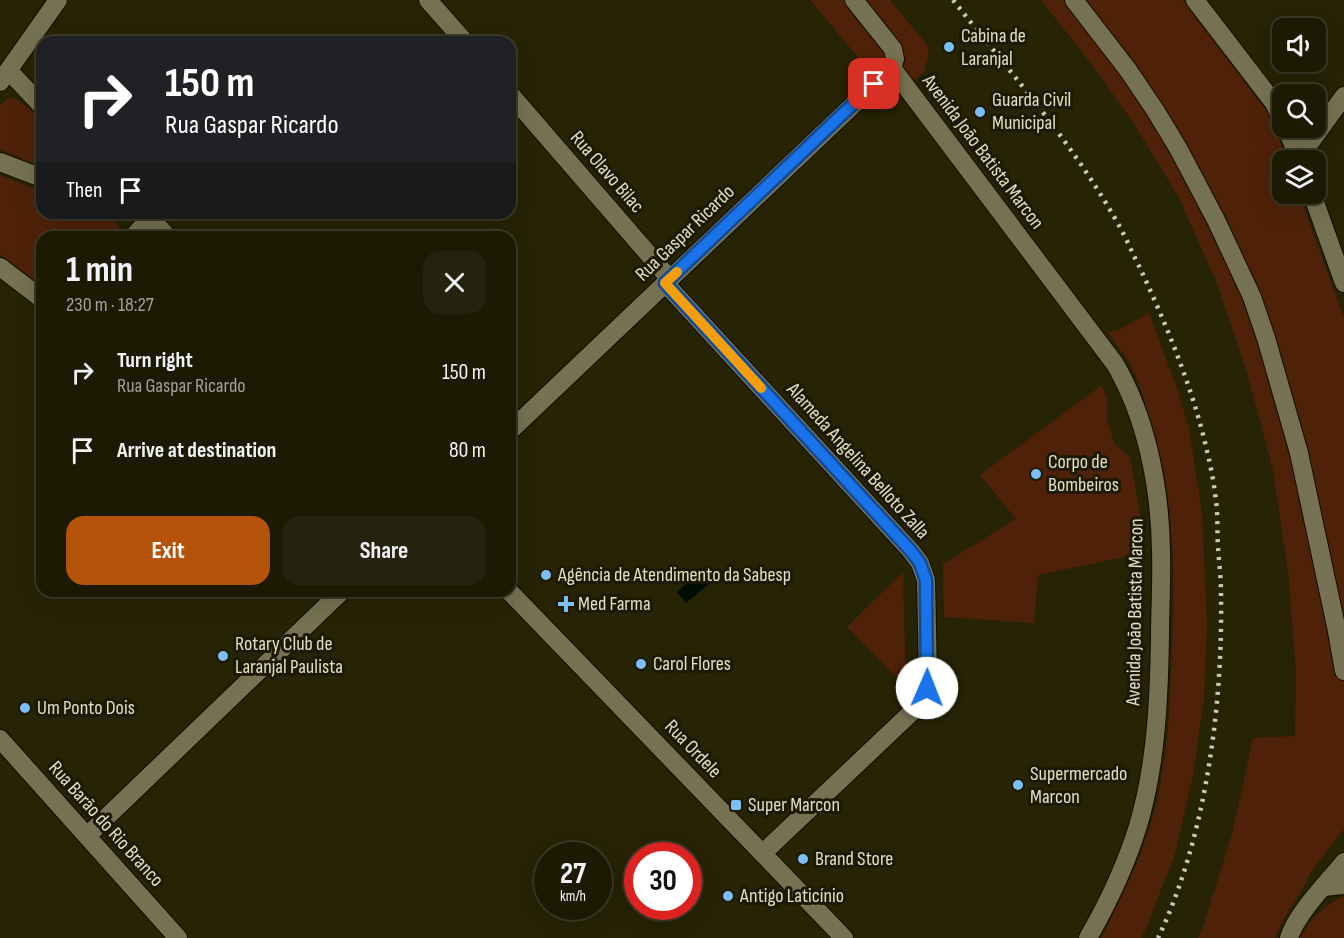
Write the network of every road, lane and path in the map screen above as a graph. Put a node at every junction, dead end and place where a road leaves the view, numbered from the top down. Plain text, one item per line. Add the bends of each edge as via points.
1 (58, 0) edge
2 (428, 0) edge
3 (854, 0) edge
4 (1074, 0) edge
5 (1195, 0) edge
6 (460, 36) edge
7 (892, 68) junction
8 (4, 76) edge
9 (1344, 96) edge
10 (36, 101) edge
11 (516, 101) edge
12 (1272, 101) edge
13 (1305, 150) edge
14 (0, 162) edge
15 (36, 176) edge
16 (1316, 204) edge
17 (148, 219) edge
18 (161, 231) edge
19 (0, 267) edge
20 (668, 281) junction
21 (1344, 283) edge
22 (36, 294) edge
23 (516, 425) edge
24 (336, 597) edge
25 (515, 597) edge
26 (1344, 671) edge
27 (0, 739) edge
28 (87, 836) junction
29 (763, 853) junction
30 (1344, 862) edge
31 (1344, 885) edge
32 (1324, 887) junction
33 (169, 935) edge
34 (844, 938) edge
35 (1088, 938) edge
36 (1289, 938) edge

1 - 8 street
2 - 6 street
3 - 7 street via 893,49
4 - 26 street via 1128,70 1178,148 1252,297 1299,453
5 - 12 street
7 - 20 street, Rua Gaspar Ricardo
7 - 35 street, Avenida João Batista Marcon via 1115,364 1132,396 1145,435 1160,519 1161,551 1153,750 1130,849
8 - 10 street
9 - 13 street
11 - 20 street, Rua Olavo Bilac
14 - 15 street
16 - 21 street
17 - 18 street
19 - 22 street
20 - 23 street, Rua Gaspar Ricardo
20 - 29 street, Alameda Angelina Belloto Zalla via 911,551 926,580 928,677 923,698
24 - 28 street
25 - 29 street, Rua Ordele
27 - 28 street, Rua Barão do Rio Branco
28 - 33 street, Rua Barão do Rio Branco
29 - 34 street, Rua Ordele
30 - 32 street
31 - 32 street
32 - 36 street

